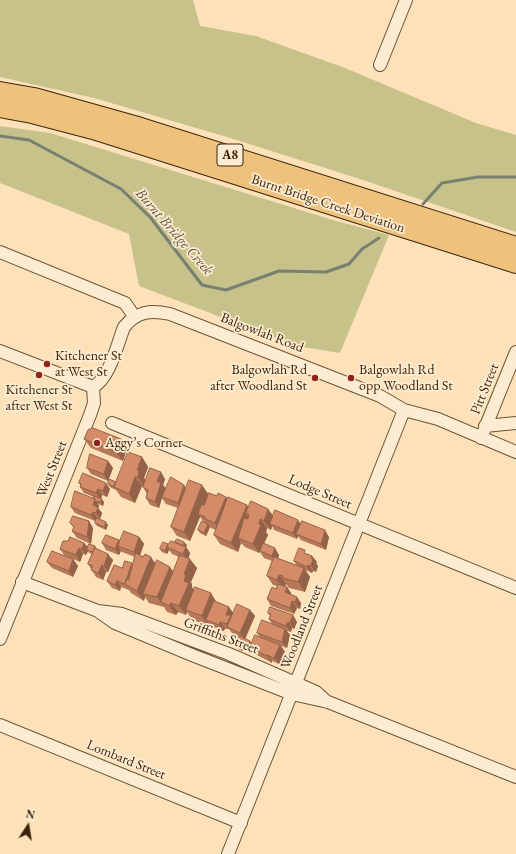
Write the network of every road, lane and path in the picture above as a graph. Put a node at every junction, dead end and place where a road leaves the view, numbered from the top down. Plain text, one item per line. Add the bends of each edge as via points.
1 (406, 0) edge
2 (380, 64) dead end
3 (0, 91) edge
4 (0, 108) edge
5 (516, 246) edge
6 (0, 252) edge
7 (516, 264) edge
8 (134, 316) junction
9 (0, 351) edge
10 (516, 352) edge
11 (93, 388) junction
12 (404, 410) junction
13 (112, 423) dead end
14 (516, 423) edge
15 (483, 432) junction
16 (516, 452) edge
17 (359, 524) junction
18 (22, 582) junction
19 (516, 588) edge
20 (0, 639) edge
21 (294, 689) junction
22 (0, 725) edge
23 (516, 778) edge
24 (241, 823) junction
25 (228, 854) edge

1 - 2 street
3 - 5 highway, Burnt Bridge Creek Deviation / A8 via 34,97 126,122
4 - 7 highway, Burnt Bridge Creek Deviation / A8 via 93,130
6 - 8 street via 125,303
8 - 11 street via 124,327 103,380
8 - 12 street, Balgowlah Road via 155,311 170,314 380,396
9 - 11 street
10 - 15 street, Pitt Street
11 - 18 street, West Street via 94,403 90,415
12 - 15 street, Balgowlah Road
12 - 17 street, Woodland Street
13 - 17 street, Lodge Street
14 - 15 street
15 - 16 street, Balgowlah Road
17 - 19 street, Lodge Street
17 - 21 street, Woodland Street
18 - 20 street, West Street
18 - 21 street, Griffiths Street via 98,611 116,623
21 - 23 street, Griffiths Street
21 - 24 street, Woodland Street
22 - 24 street, Lombard Street
24 - 25 street, Woodland Street

